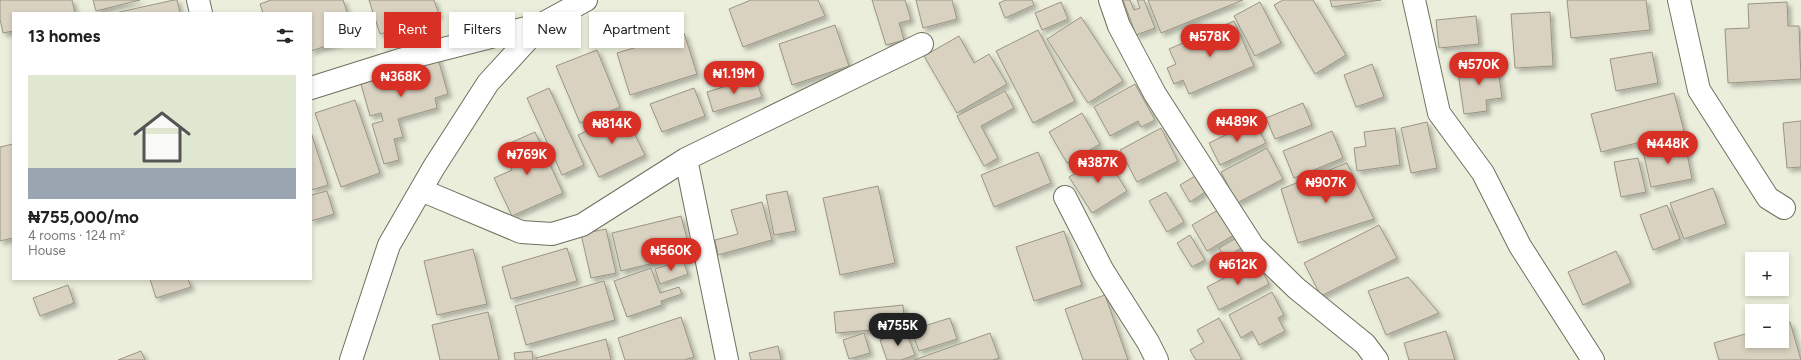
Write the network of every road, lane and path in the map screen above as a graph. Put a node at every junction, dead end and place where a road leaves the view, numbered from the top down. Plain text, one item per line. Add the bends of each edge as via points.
1 (198, 0) edge
2 (586, 0) edge
3 (1110, 0) edge
4 (1414, 0) edge
5 (1679, 0) edge
6 (201, 12) edge
7 (564, 12) edge
8 (523, 29) edge
9 (922, 44) dead end
10 (523, 45) edge
11 (312, 88) edge
12 (686, 160) junction
13 (421, 190) junction
14 (1065, 197) dead end
15 (1784, 208) dead end
16 (351, 360) edge
17 (727, 360) edge
18 (1157, 360) edge
19 (1377, 360) edge
20 (1593, 360) edge

1 - 6 street
2 - 7 street
3 - 19 street via 1119,26 1155,94 1254,246 1296,288 1365,344
4 - 20 street via 1439,112 1483,173 1520,246
5 - 15 street via 1699,90 1768,198
8 - 11 street via 400,60
9 - 12 street
10 - 13 street via 488,83
12 - 13 street via 582,225 552,234 521,232
12 - 17 street
13 - 16 street via 389,245
14 - 18 street via 1103,271

